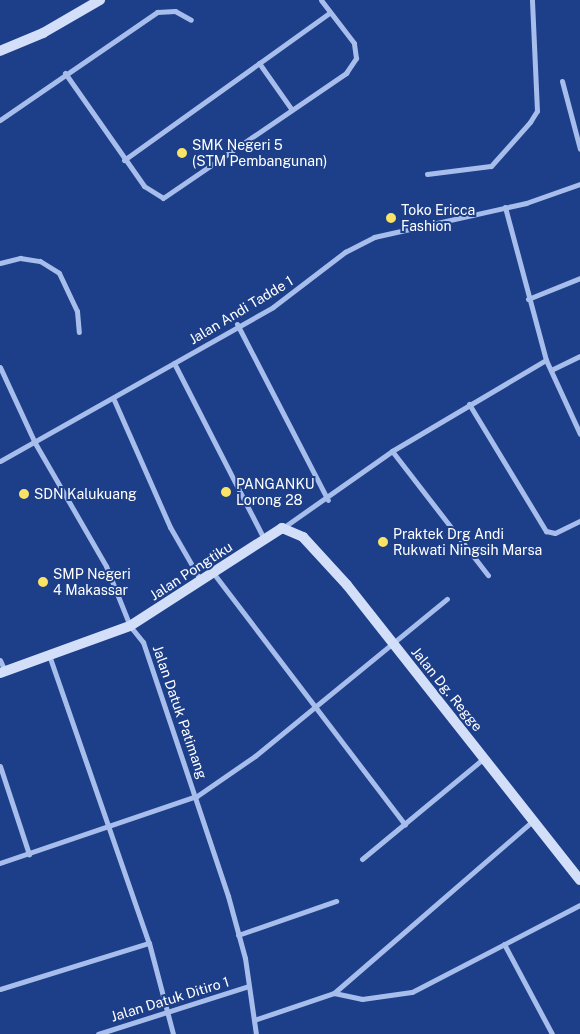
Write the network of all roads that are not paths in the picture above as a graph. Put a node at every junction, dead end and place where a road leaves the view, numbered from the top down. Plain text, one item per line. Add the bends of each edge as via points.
1 (100, 0) edge
2 (321, 0) edge
3 (532, 0) edge
4 (329, 13) junction
5 (191, 20) dead end
6 (0, 51) edge
7 (259, 63) junction
8 (65, 73) junction
9 (562, 81) dead end
10 (292, 110) junction
11 (0, 120) edge
12 (580, 149) edge
13 (124, 160) junction
14 (427, 174) dead end
15 (580, 184) edge
16 (505, 207) junction
17 (0, 263) edge
18 (580, 278) edge
19 (528, 299) junction
20 (237, 324) junction
21 (79, 332) dead end
22 (580, 356) edge
23 (546, 360) junction
24 (174, 363) junction
25 (0, 367) edge
26 (551, 370) junction
27 (114, 400) junction
28 (469, 404) junction
29 (580, 434) edge
30 (35, 443) junction
31 (392, 452) junction
32 (0, 460) edge
33 (328, 500) junction
34 (580, 522) edge
35 (282, 528) junction
36 (264, 539) junction
37 (214, 574) junction
38 (488, 575) dead end
39 (202, 582) junction
40 (447, 599) dead end
41 (130, 626) junction
42 (395, 646) junction
43 (49, 655) junction
44 (0, 660) edge
45 (2, 672) edge
46 (312, 705) junction
47 (484, 758) junction
48 (0, 766) edge
49 (198, 796) junction
50 (534, 820) junction
51 (405, 825) junction
52 (108, 826) junction
53 (29, 854) junction
54 (362, 859) dead end
55 (0, 863) edge
56 (580, 880) edge
57 (336, 901) dead end
58 (580, 906) edge
59 (238, 935) junction
60 (150, 943) junction
61 (504, 944) junction
62 (248, 986) junction
63 (0, 989) edge
64 (334, 993) junction
65 (167, 1010) junction
66 (254, 1020) junction
67 (98, 1034) edge
68 (174, 1034) edge
69 (256, 1034) edge
70 (552, 1034) edge

1 - 6 street via 43,34
2 - 4 street
3 - 14 street via 537,110 530,122 491,166
4 - 7 street
4 - 10 street via 354,43 356,58 346,73
5 - 8 street via 175,11 157,12
7 - 10 street
7 - 13 street
8 - 11 street
8 - 13 street
9 - 12 street
10 - 13 street via 163,198 144,186
15 - 16 street, Jalan Andi Tadde 1
16 - 19 street
16 - 20 street, Jalan Andi Tadde 1 via 374,237 330,262 290,296
17 - 21 street via 20,258 40,261 58,273 77,311
18 - 19 street
19 - 23 street
20 - 24 street, Jalan Andi Tadde 1
20 - 33 street
22 - 26 street
23 - 26 street
23 - 28 street
24 - 27 street, Jalan Andi Tadde 1
24 - 36 street
25 - 30 street, Jalan Datuk Patimang
26 - 29 street
27 - 30 street, Jalan Andi Tadde 1
27 - 39 street via 170,527
28 - 31 street
28 - 34 street via 546,531 555,533
30 - 32 street, Jalan Andi Tadde 1
30 - 41 street, Jalan Datuk Patimang via 106,566
31 - 33 street
31 - 38 street
33 - 35 street
35 - 36 street, Jalan Pongtiku
35 - 42 street, Jalan Dg. Regge via 303,537 319,552
36 - 37 street, Jalan Pongtiku
37 - 39 street, Jalan Pongtiku
37 - 46 street
39 - 41 street, Jalan Pongtiku
40 - 42 street
41 - 43 street, Jalan Pongtiku
41 - 49 street, Jalan Datuk Patimang via 144,642
42 - 46 street
42 - 47 street, Jalan Dg. Regge
43 - 45 street, Jalan Pongtiku
43 - 52 street
44 - 45 street
46 - 49 street via 255,756
46 - 51 street
47 - 50 street, Jalan Dg. Regge
47 - 51 street
48 - 53 street
49 - 52 street
49 - 59 street, Jalan Datuk Patimang
50 - 56 street, Jalan Dg. Regge
50 - 64 street
51 - 54 street
52 - 53 street
52 - 60 street
53 - 55 street
57 - 59 street
58 - 61 street
59 - 62 street, Jalan Datuk Patimang
60 - 63 street
60 - 65 street
61 - 64 street via 408,993 362,999
61 - 70 street
62 - 65 street, Jalan Datuk Ditiro 1
62 - 66 street, Jalan Datuk Patimang
64 - 66 street
65 - 67 street, Jalan Datuk Ditiro 1
65 - 68 street
66 - 69 street, Jalan Datuk Patimang

